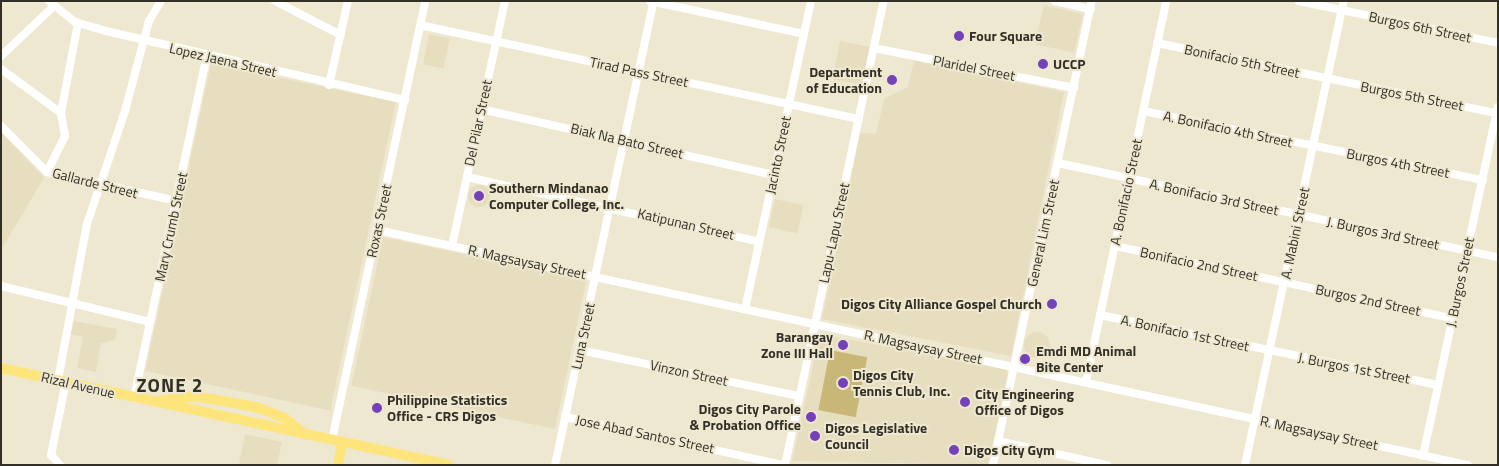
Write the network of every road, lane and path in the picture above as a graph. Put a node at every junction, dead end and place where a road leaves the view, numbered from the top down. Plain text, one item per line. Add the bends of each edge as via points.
1 (161, 1) edge
2 (275, 1) edge
3 (348, 1) edge
4 (425, 1) edge
5 (505, 1) edge
6 (810, 1) edge
7 (884, 1) edge
8 (1055, 1) edge
9 (1166, 1) edge
10 (1300, 1) edge
11 (1344, 1) edge
12 (653, 2) edge
13 (52, 4) edge
14 (1092, 5) edge
15 (1342, 10) junction
16 (78, 23) junction
17 (420, 25) junction
18 (804, 34) junction
19 (341, 35) junction
20 (144, 40) junction
21 (496, 42) junction
22 (1158, 43) junction
23 (1498, 43) edge
24 (874, 48) junction
25 (1, 56) edge
26 (207, 56) junction
27 (1, 69) edge
28 (639, 72) junction
29 (1327, 80) junction
30 (329, 85) junction
31 (1074, 88) junction
32 (405, 100) junction
33 (788, 104) junction
34 (481, 109) junction
35 (1497, 110) edge
36 (1143, 111) junction
37 (61, 113) junction
38 (858, 119) junction
39 (1, 126) edge
40 (624, 140) junction
41 (1313, 147) junction
42 (1058, 163) junction
43 (47, 172) junction
44 (773, 175) junction
45 (466, 177) junction
46 (1129, 178) junction
47 (1483, 180) junction
48 (99, 187) junction
49 (177, 201) junction
50 (610, 206) junction
51 (1298, 215) junction
52 (378, 230) junction
53 (759, 242) junction
54 (452, 246) junction
55 (1114, 246) junction
56 (1467, 250) junction
57 (1498, 257) edge
58 (595, 276) junction
59 (1284, 282) junction
60 (1, 286) edge
61 (71, 303) junction
62 (745, 309) junction
63 (1100, 315) junction
64 (1452, 318) junction
65 (150, 322) junction
66 (815, 324) junction
67 (580, 350) junction
68 (1269, 351) junction
69 (1014, 367) junction
70 (1, 368) edge
71 (62, 381) junction
72 (1086, 382) junction
73 (1438, 385) junction
74 (799, 396) junction
75 (134, 398) junction
76 (154, 402) junction
77 (565, 417) junction
78 (1255, 419) junction
79 (306, 435) junction
80 (998, 441) junction
81 (337, 442) junction
82 (1423, 456) junction
83 (60, 465) edge
84 (338, 465) edge
85 (449, 465) edge
86 (555, 465) edge
87 (784, 465) edge
88 (993, 465) edge
89 (1106, 465) edge
90 (1245, 465) edge
91 (1468, 465) edge

1 - 20 street
2 - 19 street
3 - 19 street
4 - 17 street, Roxas Street
5 - 21 street, Del Pilar Street
6 - 18 street, Jacinto Street
7 - 24 street, Lapu-Lapu Street
8 - 14 street
9 - 22 street, A. Bonifacio Street
10 - 15 street, Burgos 6th Street
11 - 15 street, A. Mabini Street
12 - 18 street
12 - 28 street, Luna Street
13 - 16 street, Lopez Jaena Street
13 - 25 street
14 - 31 street, General Lim Street
15 - 23 street, Burgos 6th Street
15 - 29 street, A. Mabini Street
16 - 20 street, Lopez Jaena Street
16 - 37 street
17 - 21 street, Tirad Pass Street
17 - 32 street, Roxas Street
18 - 33 street, Jacinto Street
19 - 30 street
20 - 26 street, Lopez Jaena Street
20 - 48 street
21 - 28 street, Tirad Pass Street
21 - 34 street, Del Pilar Street
22 - 29 street, Bonifacio 5th Street
22 - 36 street, A. Bonifacio Street
24 - 31 street, Plaridel Street
24 - 38 street, Lapu-Lapu Street
26 - 30 street, Lopez Jaena Street
26 - 49 street, Mary Crumb Street
27 - 37 street via 42,103
28 - 33 street, Tirad Pass Street
28 - 40 street, Luna Street
29 - 35 street, Burgos 5th Street
29 - 41 street, A. Mabini Street
30 - 32 street, Lopez Jaena Street
31 - 42 street, General Lim Street
32 - 52 street, Roxas Street
33 - 38 street, Tirad Pass Street
33 - 44 street, Jacinto Street
34 - 40 street, Biak Na Bato Street
34 - 45 street, Del Pilar Street
35 - 47 street, J. Burgos Street
36 - 41 street, A. Bonifacio 4th Street
36 - 46 street, A. Bonifacio Street
37 - 43 street via 65,136
38 - 66 street, Lapu-Lapu Street
39 - 43 street, Gallarde Street
40 - 44 street, Biak Na Bato Street
40 - 50 street, Luna Street
41 - 47 street, Burgos 4th Street
41 - 51 street, A. Mabini Street
42 - 46 street, A. Bonifacio 3rd Street
42 - 69 street, General Lim Street
43 - 48 street, Gallarde Street
44 - 53 street, Jacinto Street
45 - 50 street, Katipunan Street
45 - 54 street, Del Pilar Street
46 - 51 street, A. Bonifacio 3rd Street
46 - 55 street, A. Bonifacio Street
47 - 56 street, J. Burgos Street
48 - 49 street, Gallarde Street
48 - 61 street
49 - 65 street, Mary Crumb Street
50 - 53 street, Katipunan Street
50 - 58 street, Luna Street
51 - 56 street, J. Burgos 3rd Street
51 - 59 street, A. Mabini Street
52 - 54 street, R. Magsaysay Street
52 - 81 street, Roxas Street
53 - 62 street, Jacinto Street
54 - 58 street, R. Magsaysay Street
55 - 59 street, Bonifacio 2nd Street
55 - 63 street, A. Bonifacio Street
56 - 57 street, J. Burgos 3rd Street
56 - 64 street, J. Burgos Street
58 - 62 street, R. Magsaysay Street
58 - 67 street, Luna Street
59 - 64 street, Burgos 2nd Street
59 - 68 street, A. Mabini Street
60 - 61 street
61 - 65 street
61 - 71 street
62 - 66 street, R. Magsaysay Street
63 - 68 street, A. Bonifacio 1st Street
63 - 72 street, A. Bonifacio Street
64 - 73 street, J. Burgos Street
65 - 75 street, Mary Crumb Street
66 - 69 street, R. Magsaysay Street
66 - 74 street, Lapu-Lapu Street
67 - 74 street, Vinzon Street
67 - 77 street, Luna Street
68 - 73 street, J. Burgos 1st Street
68 - 78 street, A. Mabini Street
69 - 72 street, R. Magsaysay Street
69 - 80 street, General Lim Street
70 - 71 main road, Rizal Avenue
71 - 75 main road, Rizal Avenue
71 - 83 street via 51,455
72 - 78 street, R. Magsaysay Street
73 - 82 street, J. Burgos Street
74 - 87 street, Lapu-Lapu Street
75 - 76 main road, Rizal Avenue
76 - 79 main road, Rizal Avenue
76 - 79 main road, Rizal Avenue via 180,396 216,398 276,413
77 - 86 street, Luna Street
77 - 87 street, Jose Abad Santos Street
78 - 82 street, R. Magsaysay Street
78 - 90 street, A. Mabini Street
79 - 81 main road, Rizal Avenue
80 - 88 street, General Lim Street
80 - 89 street
81 - 84 main road
81 - 85 main road, Rizal Avenue
82 - 91 street, R. Magsaysay Street

